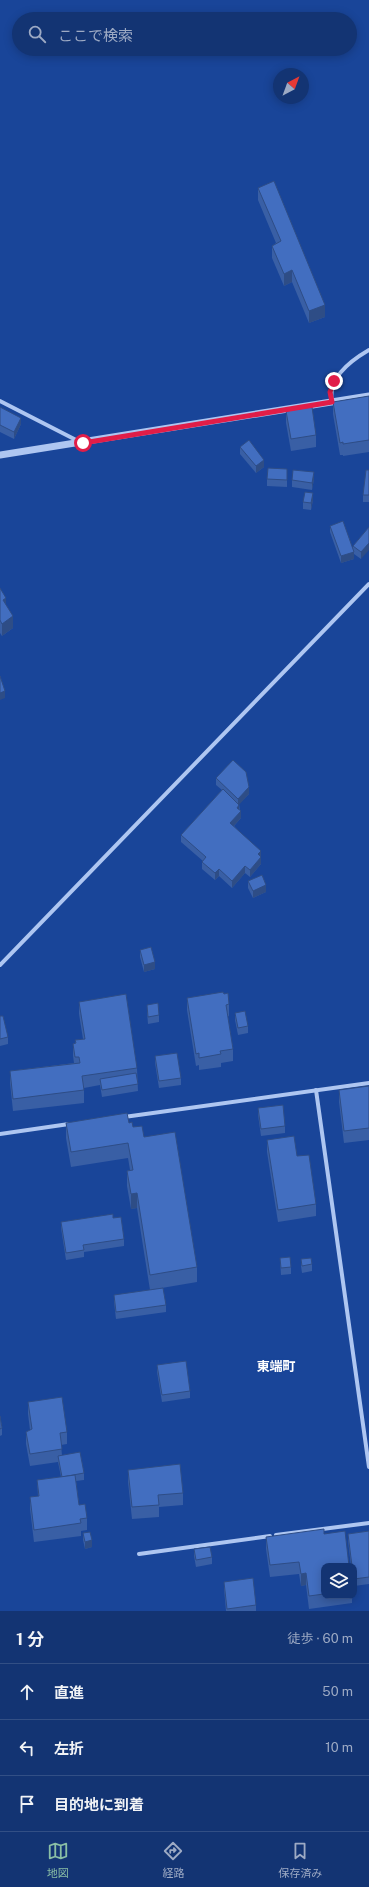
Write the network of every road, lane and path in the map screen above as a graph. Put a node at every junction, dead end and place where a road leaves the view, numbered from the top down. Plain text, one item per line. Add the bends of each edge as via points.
1 (369, 350) edge
2 (369, 396) edge
3 (0, 401) edge
4 (332, 402) junction
5 (83, 443) junction
6 (0, 455) edge
7 (369, 584) edge
8 (0, 965) edge
9 (369, 1083) edge
10 (316, 1090) junction
11 (119, 1117) edge
12 (71, 1124) edge
13 (0, 1134) edge
14 (369, 1467) edge
15 (369, 1523) edge
16 (139, 1554) dead end

1 - 4 street via 350,363 334,381 330,392
2 - 4 street
3 - 5 street
4 - 5 street
5 - 6 street
7 - 8 street
9 - 10 street
10 - 11 street
10 - 14 street
12 - 13 street
15 - 16 street

